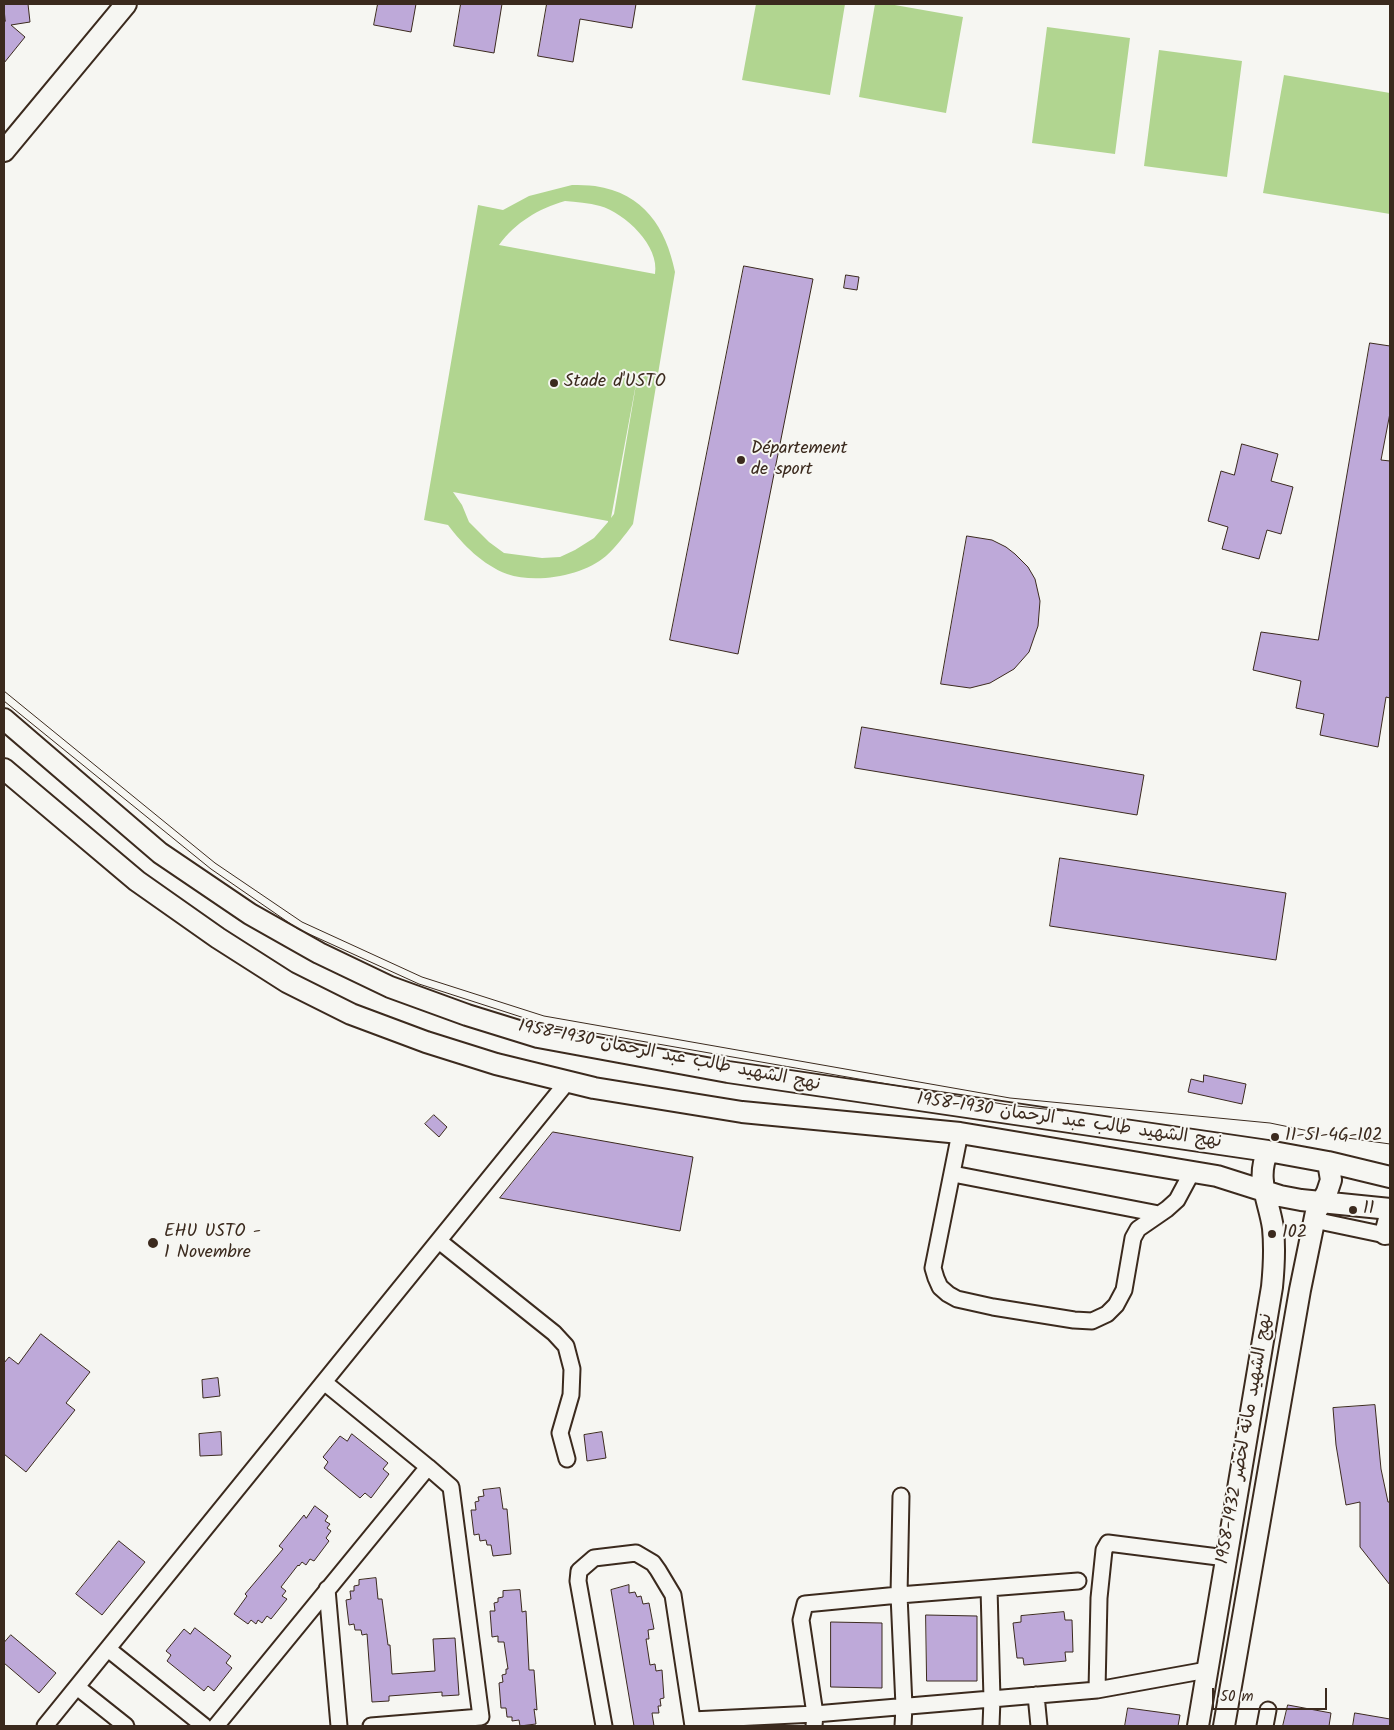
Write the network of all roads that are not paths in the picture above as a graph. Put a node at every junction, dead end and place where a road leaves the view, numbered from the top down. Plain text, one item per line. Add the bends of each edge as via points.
1 (126, 4) edge
2 (4, 151) edge
3 (4, 719) edge
4 (4, 770) edge
5 (568, 1081) junction
6 (960, 1132) junction
7 (1268, 1151) junction
8 (1328, 1162) junction
9 (1192, 1172) junction
10 (953, 1174) junction
11 (1390, 1177) edge
12 (1265, 1191) junction
13 (1390, 1210) edge
14 (1318, 1211) junction
15 (1159, 1214) junction
16 (1390, 1215) edge
17 (1388, 1235) edge
18 (439, 1241) junction
19 (1272, 1286) junction
20 (1300, 1290) junction
21 (324, 1382) junction
22 (567, 1459) dead end
23 (428, 1467) junction
24 (901, 1496) dead end
25 (1226, 1558) junction
26 (1078, 1581) dead end
27 (989, 1588) junction
28 (327, 1589) junction
29 (899, 1595) junction
30 (108, 1649) junction
31 (1207, 1670) junction
32 (77, 1687) junction
33 (1096, 1690) junction
34 (1036, 1695) junction
35 (992, 1699) junction
36 (904, 1706) junction
37 (1268, 1710) dead end
38 (814, 1720) edge
39 (483, 1722) edge
40 (693, 1723) edge
41 (45, 1726) edge
42 (126, 1726) edge
43 (204, 1726) edge
44 (216, 1726) edge
45 (339, 1726) edge
46 (371, 1726) edge
47 (604, 1726) edge
48 (903, 1726) edge
49 (991, 1726) edge
50 (1039, 1726) edge
51 (1198, 1726) edge
52 (1224, 1726) edge
53 (1264, 1726) edge

1 - 2 main road
3 - 7 main road, نهج الشهيد طالب عبد الرحمان 1930-1958 via 160,853 250,914 390,987 467,1014 538,1036 728,1072
4 - 5 main road, نهج الشهيد طالب عبد الرحمان 1930-1958 via 137,881 287,982 351,1014 426,1042 496,1064
5 - 6 main road, نهج الشهيد طالب عبد الرحمان 1930-1958 via 742,1112
5 - 18 street
6 - 9 main road, نهج الشهيد طالب عبد الرحمان 1930-1958
6 - 10 street
7 - 8 main road, نهج الشهيد طالب عبد الرحمان 1930-1958
7 - 12 main road, نهج الشهيد مانة لخضر 1932-1958 via 1262,1168
8 - 11 main road, نهج الشهيد طالب عبد الرحمان 1930-1958
8 - 14 main road, نهج الشهيد مانة لخضر 1932-1958 via 1331,1180
9 - 12 main road, نهج الشهيد طالب عبد الرحمان 1930-1958
9 - 15 street via 1177,1200
10 - 15 street
10 - 15 street via 934,1258 936,1278 940,1287 957,1299 993,1307 1074,1320 1092,1320 1107,1314 1124,1290 1133,1238 1138,1229
12 - 14 main road, نهج الشهيد طالب عبد الرحمان 1930-1958 via 1301,1200
12 - 19 main road, نهج الشهيد مانة لخضر 1932-1958 via 1274,1243
13 - 14 main road, نهج الشهيد طالب عبد الرحمان 1930-1958
14 - 17 street
14 - 20 main road, نهج الشهيد مانة لخضر 1932-1958
16 - 17 main road
18 - 21 street
18 - 22 street via 566,1346 572,1369 571,1395 560,1433
19 - 20 main road
19 - 25 main road, نهج الشهيد مانة لخضر 1932-1958
20 - 52 main road, نهج الشهيد مانة لخضر 1932-1958
21 - 23 street
21 - 30 street
23 - 28 street
23 - 39 street via 451,1487
24 - 29 street
25 - 31 main road, نهج الشهيد مانة لخضر 1932-1958
25 - 33 street via 1108,1543 1104,1550 1099,1598
26 - 27 street
27 - 29 street
27 - 35 street
28 - 44 street
28 - 45 street
29 - 36 street
29 - 38 street via 805,1604 801,1620
30 - 32 street
30 - 43 street
31 - 33 street
31 - 51 main road, نهج الشهيد مانة لخضر 1932-1958
32 - 41 street
32 - 42 street
33 - 34 street
34 - 35 street
34 - 50 street
35 - 36 street
35 - 49 street
36 - 38 street
36 - 48 street
37 - 53 street
38 - 40 street
39 - 46 street
40 - 47 street via 674,1595 653,1563 636,1553 594,1558 579,1571 578,1581

